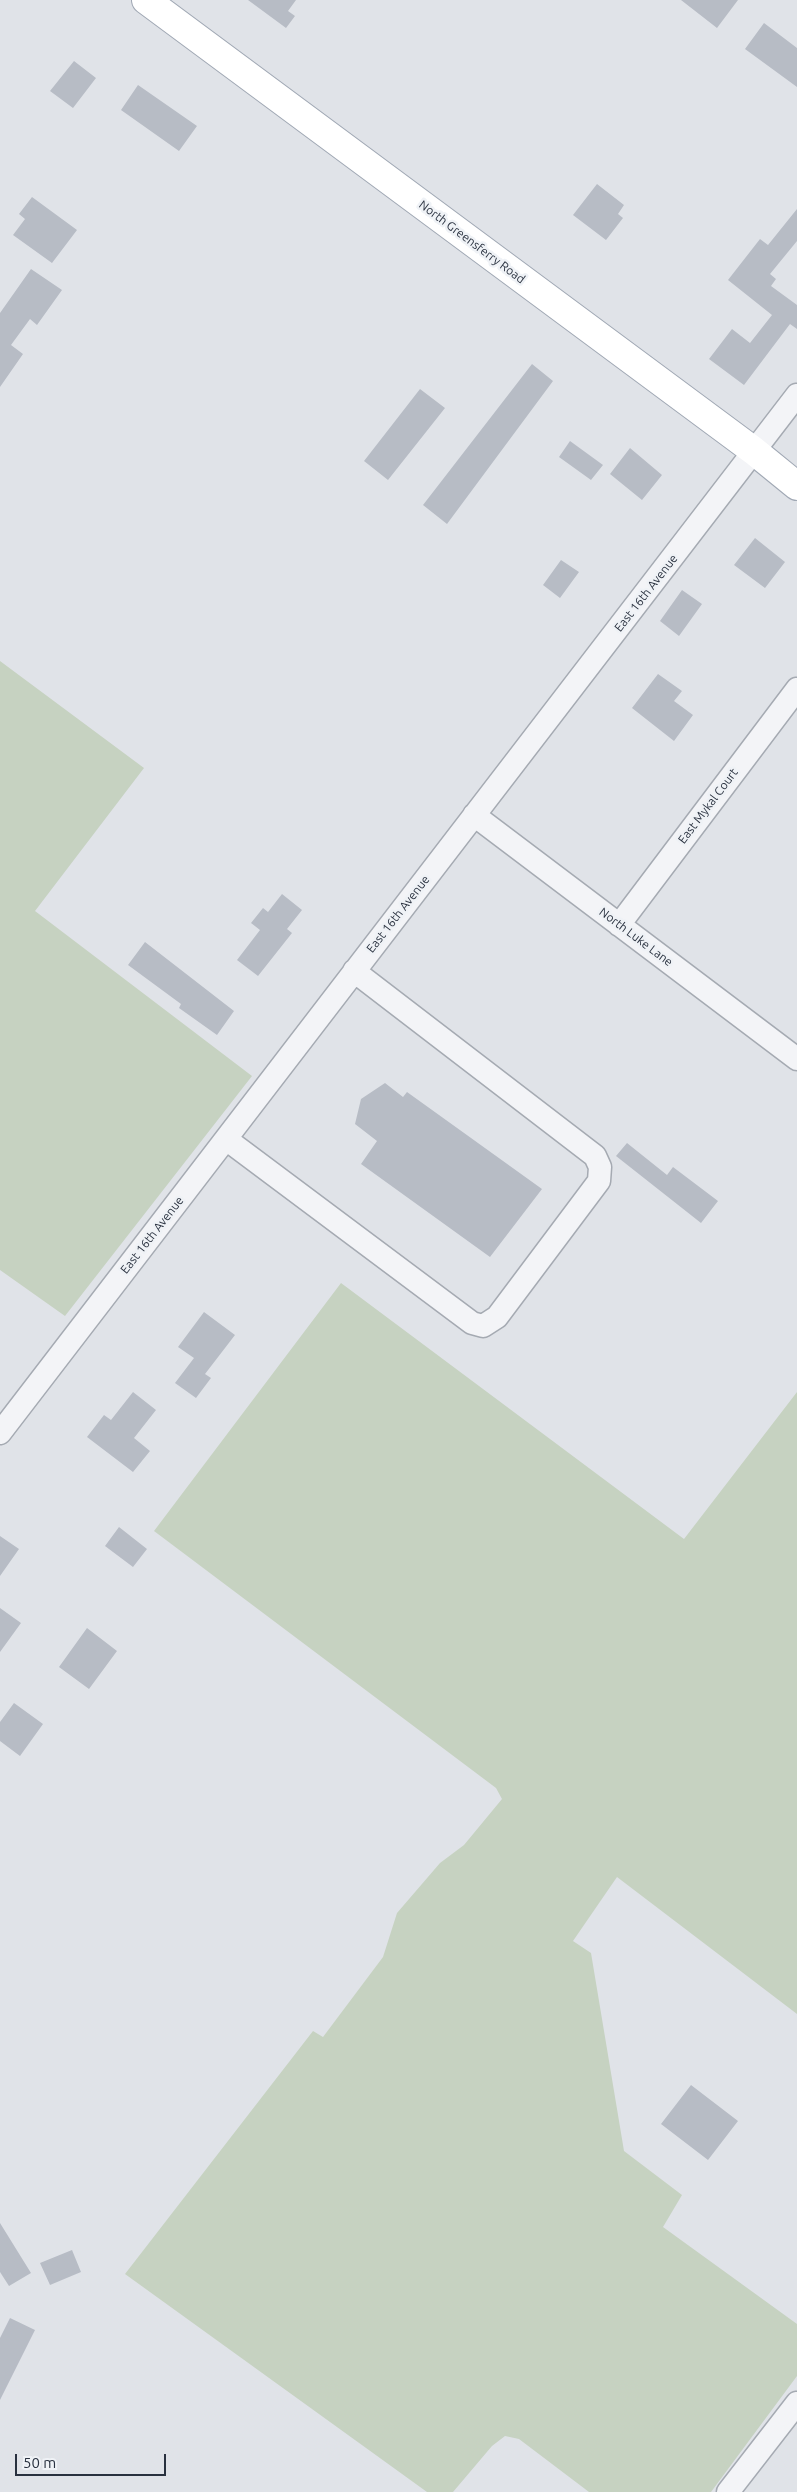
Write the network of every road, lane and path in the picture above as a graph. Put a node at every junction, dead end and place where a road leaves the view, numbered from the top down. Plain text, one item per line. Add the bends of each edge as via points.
1 (160, 4) edge
2 (797, 395) edge
3 (754, 451) junction
4 (797, 486) edge
5 (797, 689) edge
6 (474, 815) junction
7 (619, 925) junction
8 (354, 971) junction
9 (797, 1059) edge
10 (226, 1139) junction
11 (0, 1433) edge
12 (797, 2403) edge
13 (728, 2492) edge

1 - 3 main road, North Greensferry Road
2 - 3 street, East 16th Avenue
3 - 4 main road, North Greensferry Road
3 - 6 street, East 16th Avenue
5 - 7 street, East Mykal Court
6 - 7 street, North Luke Lane
6 - 8 street, East 16th Avenue
7 - 9 street, North Luke Lane
8 - 10 street, East 16th Avenue
8 - 10 street via 595,1156 600,1168 599,1181 497,1317 483,1326 472,1323
10 - 11 street, East 16th Avenue
12 - 13 street

